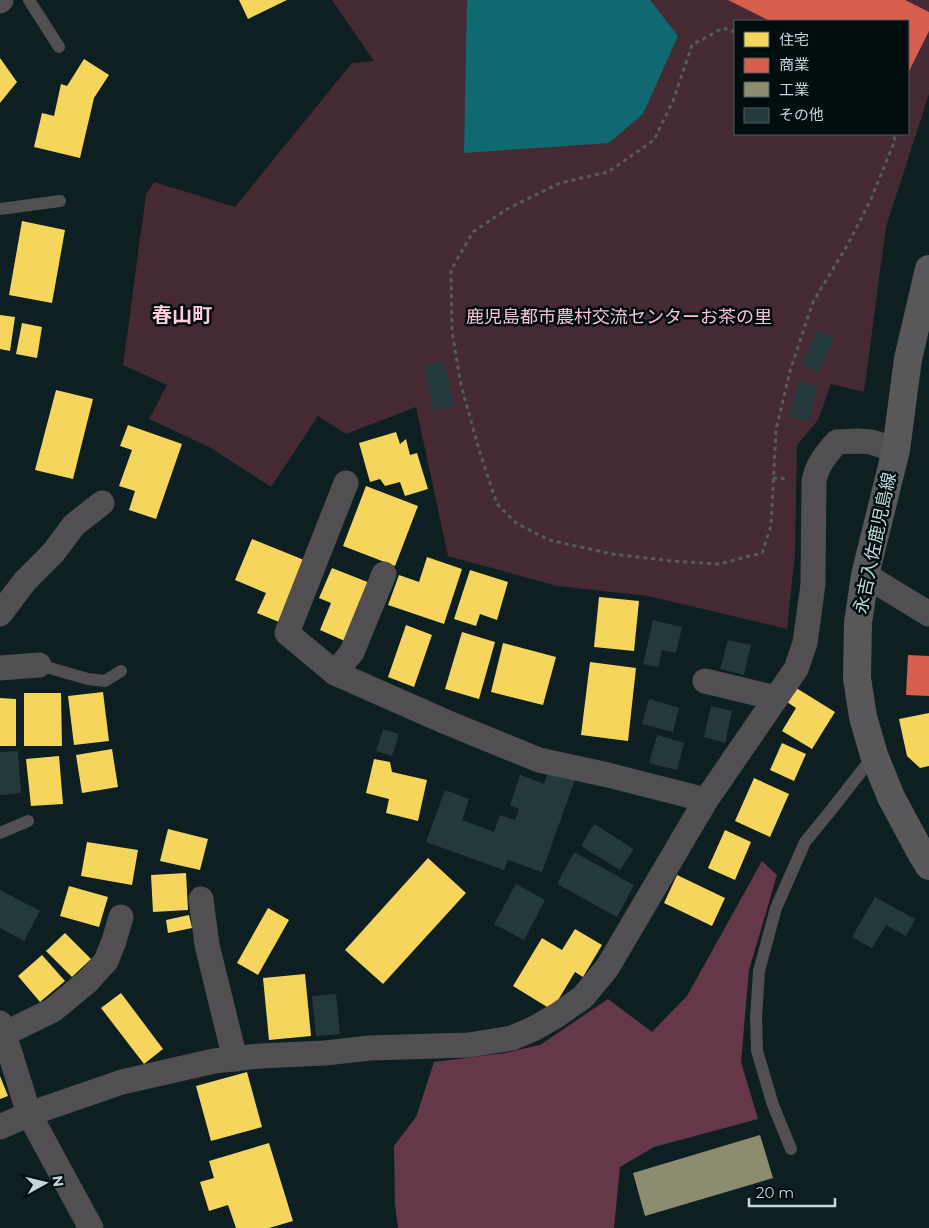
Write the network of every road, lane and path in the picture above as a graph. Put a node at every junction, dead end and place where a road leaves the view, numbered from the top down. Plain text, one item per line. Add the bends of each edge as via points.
1 (30, 0) edge
2 (734, 32) edge
3 (60, 48) dead end
4 (893, 135) edge
5 (60, 201) dead end
6 (0, 209) edge
7 (929, 269) edge
8 (926, 297) edge
9 (896, 450) junction
10 (346, 483) dead end
11 (102, 503) dead end
12 (384, 574) dead end
13 (865, 576) junction
14 (0, 614) edge
15 (929, 614) edge
16 (39, 665) joint
17 (0, 668) edge
18 (121, 671) dead end
19 (335, 673) junction
20 (705, 681) dead end
21 (776, 698) junction
22 (874, 755) junction
23 (706, 800) junction
24 (28, 821) dead end
25 (0, 833) edge
26 (929, 866) edge
27 (201, 898) dead end
28 (121, 917) dead end
29 (2, 1029) edge
30 (235, 1059) junction
31 (29, 1114) junction
32 (0, 1127) edge
33 (791, 1149) dead end
34 (91, 1228) edge

1 - 3 lane
2 - 4 path via 723,28 692,45 673,101 654,140 608,172 560,183 507,209 473,232 451,270 452,332 461,385 497,504 516,523 549,540 612,554 672,562 719,564 762,553 771,526 776,430 790,371 813,302 871,199 895,140
5 - 6 lane
7 - 8 main road, 永吉入佐鹿児島線
8 - 9 main road, 永吉入佐鹿児島線 via 908,359
9 - 13 main road, 永吉入佐鹿児島線
9 - 21 street via 871,442 837,442 816,470 814,584 806,635 796,669
10 - 19 street via 287,633
11 - 14 street via 74,524
12 - 19 street via 352,652
13 - 15 street
13 - 22 main road, 永吉入佐鹿児島線 via 858,623 857,678 863,717
16 - 17 street
16 - 18 lane via 105,681
19 - 23 street via 539,760
20 - 21 street
21 - 23 street
22 - 26 main road, 永吉入佐鹿児島線 via 891,797
22 - 33 lane via 805,842 776,908 759,971 757,1051 773,1105
23 - 30 street via 607,968 583,997 533,1029 512,1038 469,1045 370,1048
24 - 25 lane
27 - 30 street via 207,945
28 - 29 street via 106,961 88,980 53,1010
29 - 31 street
30 - 31 street via 122,1082
31 - 32 street
31 - 34 street

